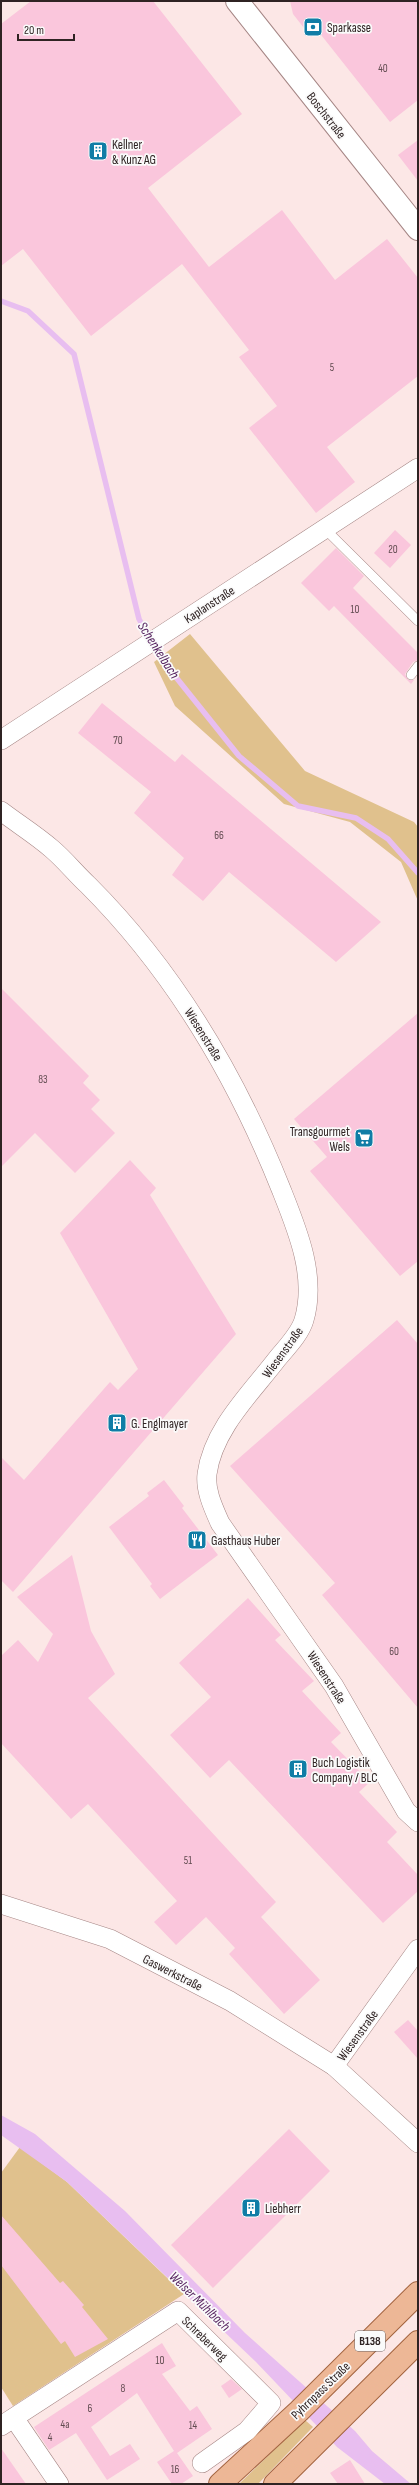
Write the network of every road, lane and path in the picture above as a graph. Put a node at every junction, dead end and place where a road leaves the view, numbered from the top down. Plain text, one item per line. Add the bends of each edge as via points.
1 (237, 1) edge
2 (418, 229) edge
3 (418, 468) edge
4 (325, 529) junction
5 (418, 621) edge
6 (418, 666) edge
7 (411, 675) dead end
8 (1, 740) edge
9 (1, 811) edge
10 (418, 1822) edge
11 (1, 1904) edge
12 (418, 1950) edge
13 (334, 2066) junction
14 (418, 2143) edge
15 (418, 2293) edge
16 (418, 2342) edge
17 (7, 2422) edge
18 (202, 2463) dead end
19 (59, 2484) edge
20 (220, 2484) edge
21 (275, 2484) edge

1 - 2 main road, Boschstraße
3 - 4 street, Kaplanstraße
4 - 5 lane
4 - 8 street, Kaplanstraße
6 - 7 lane
9 - 10 street, Wiesenstraße via 52,849 110,908 151,956 192,1011 258,1131 298,1232 306,1266 308,1296 304,1322 219,1434 207,1474 210,1498 220,1523 334,1686 406,1811
11 - 13 street, Gaswerkstraße via 110,1939 230,2001
12 - 13 street, Wiesenstraße
13 - 14 street, Wiesenstraße
15 - 20 main road, Pyhrnpass Straße / B138 via 322,2389
16 - 21 main road, B138
17 - 18 street, Schreberweg via 178,2311 271,2403 247,2431
17 - 19 street, Schreberweg

